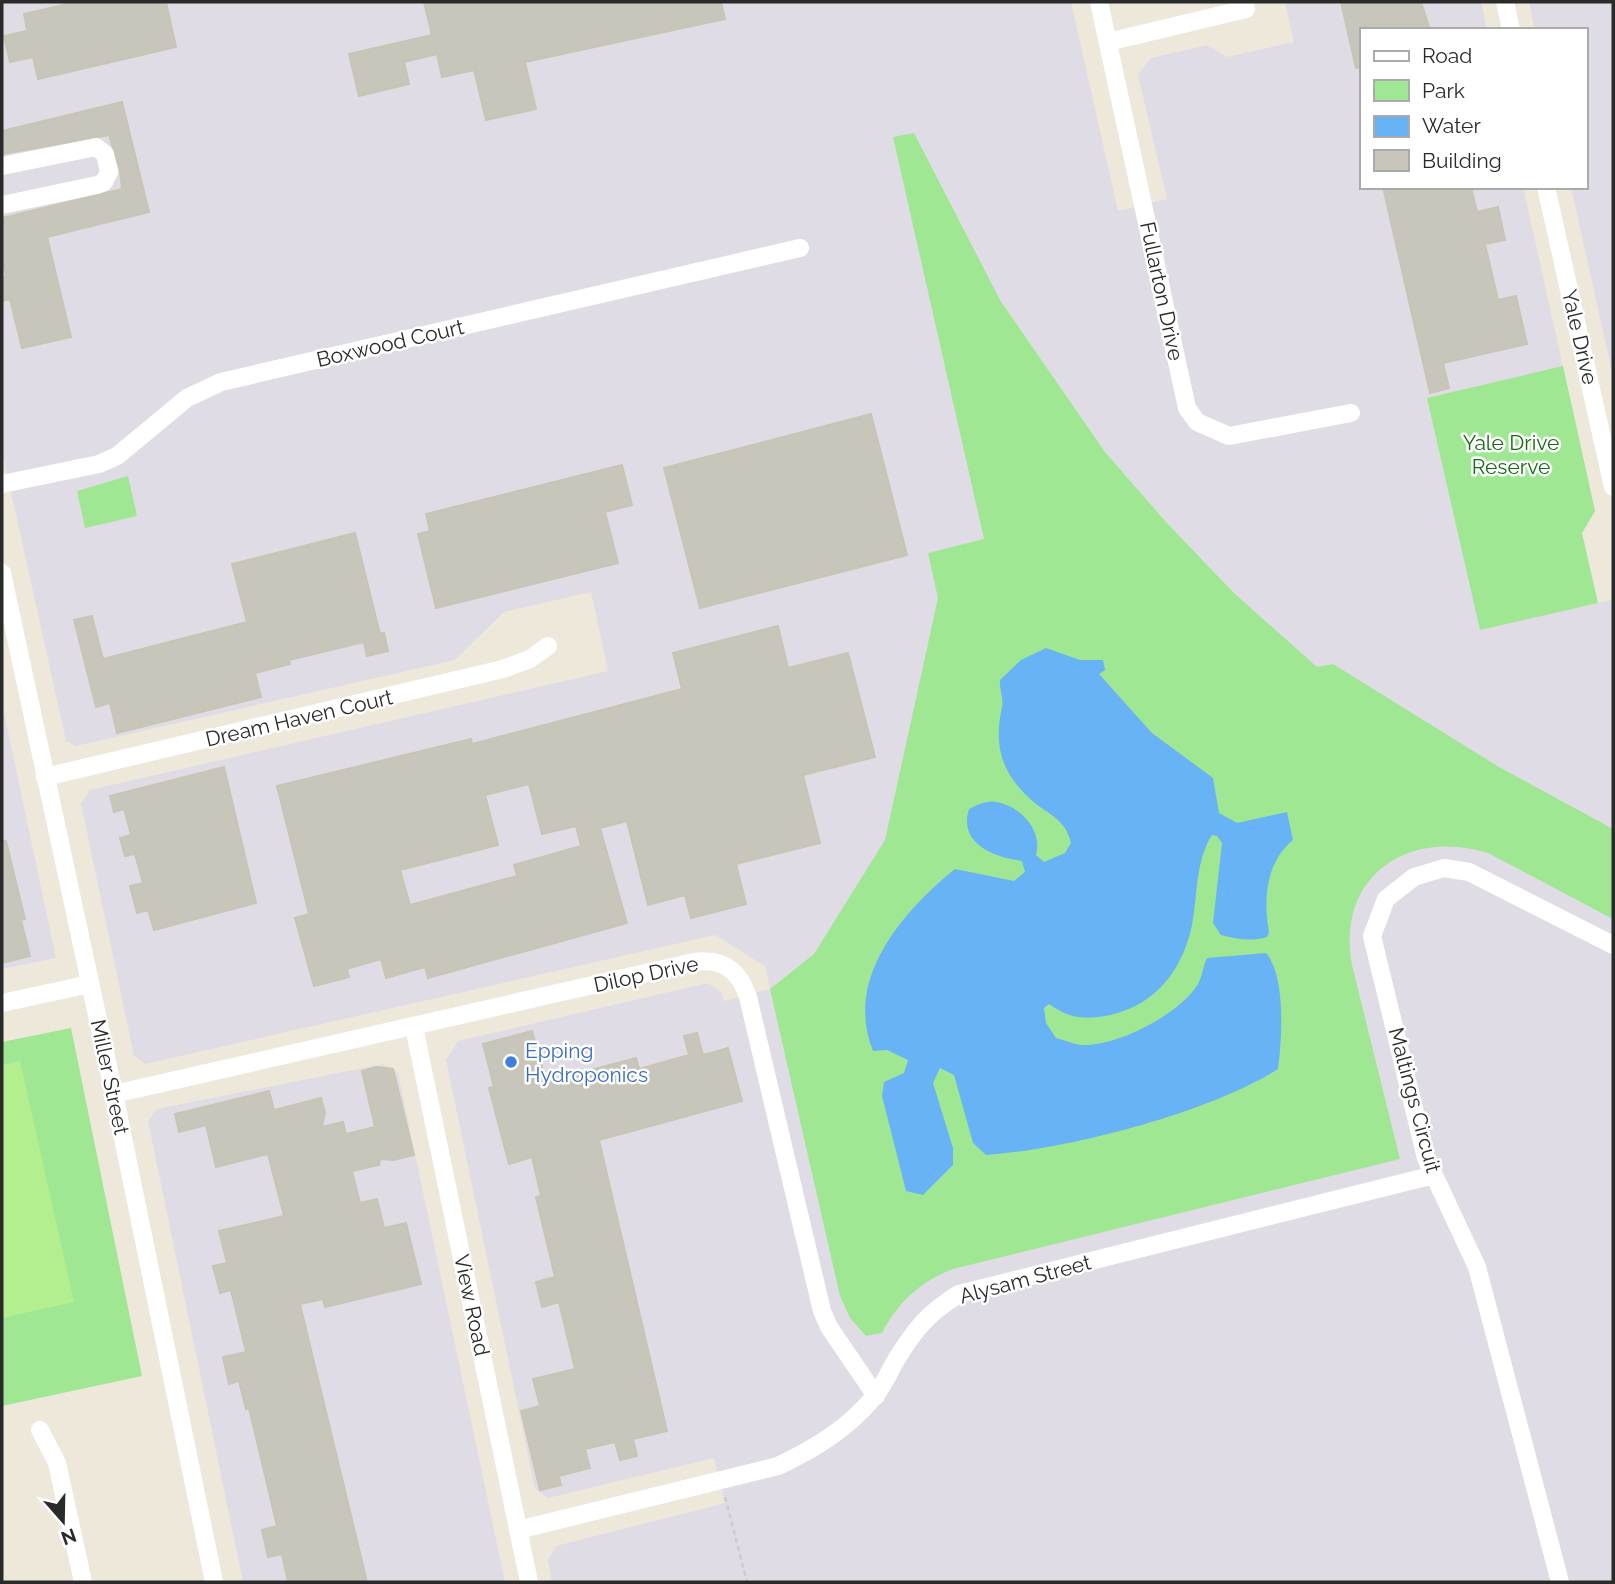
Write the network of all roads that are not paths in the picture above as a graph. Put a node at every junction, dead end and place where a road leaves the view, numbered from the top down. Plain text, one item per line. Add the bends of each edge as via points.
1 (1099, 2) edge
2 (1505, 2) edge
3 (1246, 9) dead end
4 (1511, 28) edge
5 (1108, 42) junction
6 (2, 166) edge
7 (1546, 189) edge
8 (2, 205) edge
9 (800, 248) dead end
10 (1352, 413) dead end
11 (2, 484) edge
12 (1613, 487) edge
13 (2, 573) edge
14 (548, 646) dead end
15 (45, 776) junction
16 (1613, 945) edge
17 (90, 984) junction
18 (2, 1003) edge
19 (414, 1027) junction
20 (114, 1094) junction
21 (1434, 1175) junction
22 (876, 1396) junction
23 (40, 1430) dead end
24 (518, 1530) junction
25 (83, 1582) edge
26 (214, 1582) edge
27 (529, 1582) edge
28 (1560, 1582) edge

1 - 5 street, Fullarton Drive
2 - 4 street
3 - 5 street
5 - 10 street, Fullarton Drive via 1187,408 1197,422 1229,436
6 - 8 street via 96,147 105,154 109,172 97,185
7 - 12 street, Yale Drive
9 - 11 street, Boxwood Court via 221,382 187,398 117,456 99,464
13 - 15 street, Miller Street
14 - 15 street, Dream Haven Court via 503,669
15 - 17 street, Miller Street
16 - 21 street, Maltings Circuit via 1469,872 1444,868 1414,877 1385,900 1372,936
17 - 18 street
17 - 20 street, Miller Street
19 - 20 street, Dilop Drive
19 - 22 street, Dilop Drive via 694,962 717,962 737,972 748,997 822,1311 828,1327
19 - 24 street, View Road
20 - 26 street, Miller Street
21 - 22 street, Alysam Street via 958,1294 930,1312
21 - 28 street, Maltings Circuit via 1477,1267
22 - 24 street, Alysam Street via 833,1437 778,1466
23 - 25 street via 57,1463
24 - 27 street, View Road

